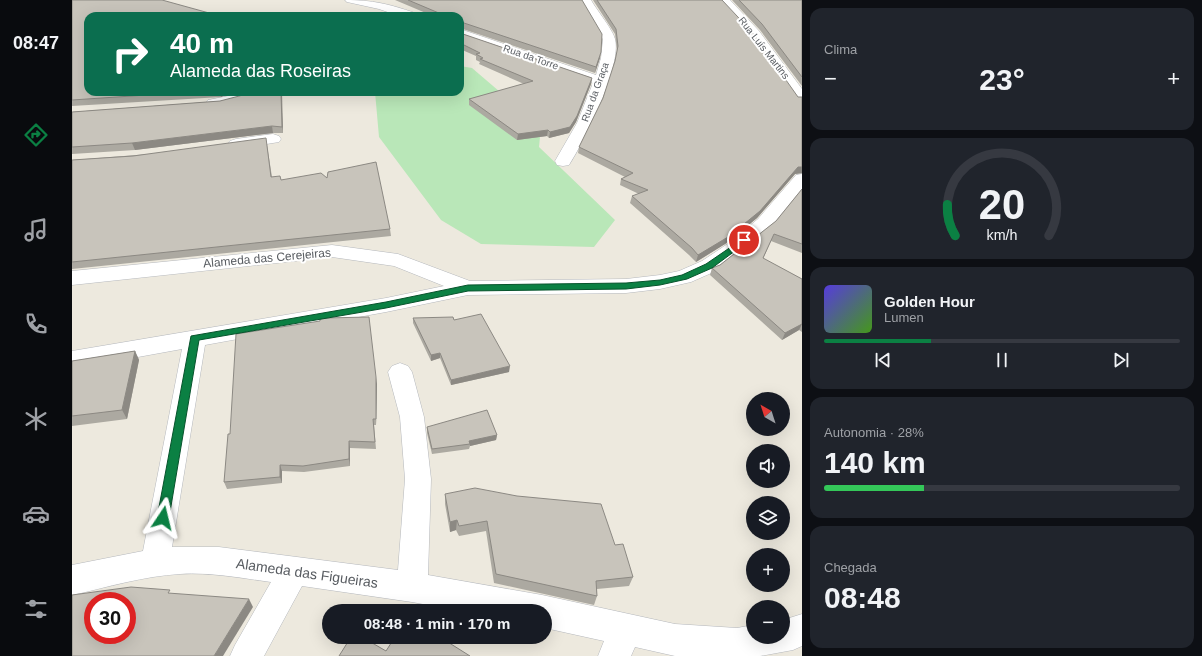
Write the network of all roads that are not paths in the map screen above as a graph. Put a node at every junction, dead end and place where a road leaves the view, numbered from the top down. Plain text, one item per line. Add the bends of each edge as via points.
1 (351, 0) edge
2 (585, 0) edge
3 (724, 0) edge
4 (399, 12) edge
5 (464, 34) edge
6 (601, 81) junction
7 (240, 96) edge
8 (802, 99) edge
9 (195, 105) edge
10 (273, 139) dead end
11 (219, 146) edge
12 (563, 161) dead end
13 (802, 179) edge
14 (72, 278) edge
15 (468, 288) junction
16 (195, 338) junction
17 (72, 360) edge
18 (400, 372) dead end
19 (155, 563) junction
20 (294, 570) junction
21 (72, 580) edge
22 (412, 587) junction
23 (506, 604) edge
24 (552, 614) edge
25 (802, 630) edge
26 (790, 634) edge
27 (746, 642) edge
28 (620, 643) edge
29 (246, 656) edge

1 - 4 street
2 - 6 street, Rua da Graça via 609,39 608,58
3 - 8 street, Rua Luís Martins via 755,34
5 - 6 street, Rua da Torre
6 - 12 street, Rua da Graça via 585,123
7 - 9 street via 232,100
10 - 11 street
13 - 15 street, Alameda das Cerejeiras via 765,223 709,266 684,277 626,286
14 - 15 street, Alameda das Cerejeiras via 332,252 398,260
15 - 16 street
16 - 17 street
16 - 19 street
18 - 22 street via 412,417 418,479
19 - 20 street, Alameda das Figueiras via 181,560 219,561
19 - 21 street, Alameda das Figueiras
20 - 22 street, Alameda das Figueiras
20 - 29 street
22 - 23 street, Alameda das Figueiras
24 - 28 street, Alameda das Figueiras
25 - 26 street
27 - 28 street, Alameda das Figueiras via 675,640

